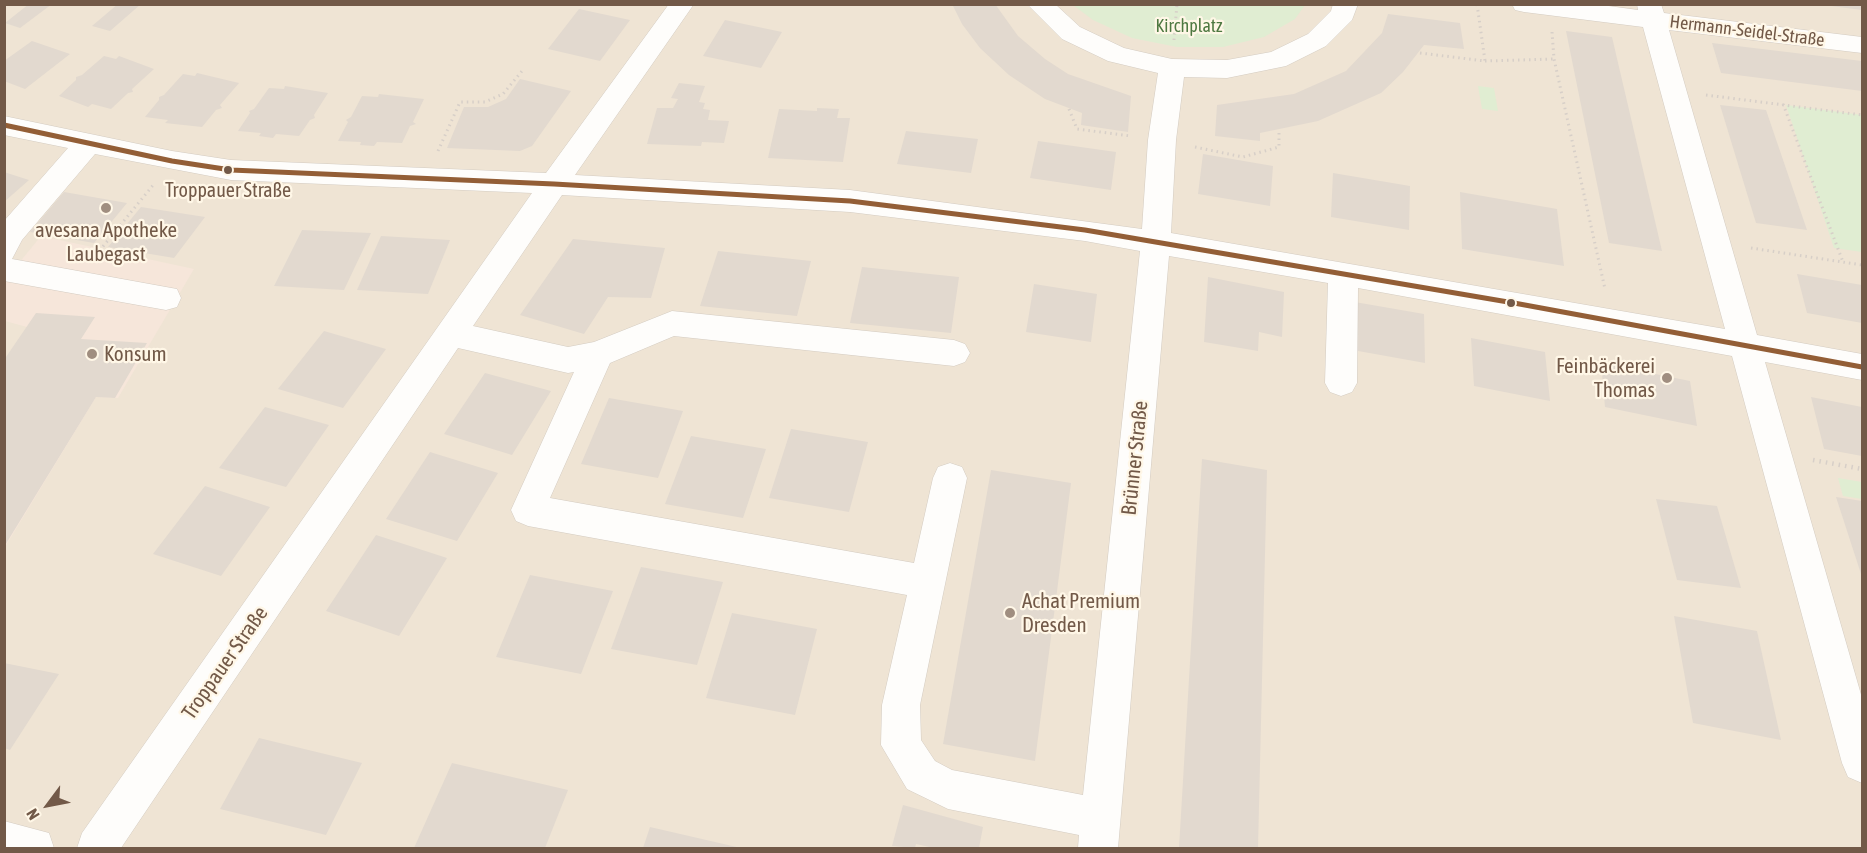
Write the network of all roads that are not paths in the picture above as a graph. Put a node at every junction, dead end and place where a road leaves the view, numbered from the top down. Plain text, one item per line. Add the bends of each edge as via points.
1 (682, 4) edge
2 (1039, 4) edge
3 (1346, 4) edge
4 (1524, 4) edge
5 (1651, 12) edge
6 (1863, 45) edge
7 (1172, 68) junction
8 (4, 125) edge
9 (88, 144) junction
10 (554, 184) junction
11 (1156, 241) junction
12 (4, 250) edge
13 (4, 269) edge
14 (1343, 273) junction
15 (166, 298) dead end
16 (451, 334) junction
17 (1745, 346) junction
18 (954, 353) dead end
19 (598, 354) junction
20 (1863, 367) edge
21 (1341, 383) dead end
22 (950, 478) dead end
23 (928, 582) junction
24 (1863, 763) edge
25 (1099, 834) edge
26 (4, 841) edge
27 (34, 849) edge
28 (97, 849) edge

1 - 10 street, Troppauer Straße
2 - 7 street via 1071,33 1118,55
3 - 7 street via 1343,14 1317,40 1277,60 1227,69
4 - 5 street, Hermann-Seidel-Straße
5 - 6 street, Hermann-Seidel-Straße
5 - 17 street
7 - 11 street, Brünner Straße via 1162,140
8 - 9 street
9 - 10 street via 231,171
9 - 12 street via 9,235
10 - 11 street via 850,201
10 - 16 street, Troppauer Straße
11 - 14 street
11 - 25 street, Brünner Straße
13 - 15 street
14 - 17 street
14 - 21 street
16 - 19 street via 568,360
16 - 28 street, Troppauer Straße
17 - 20 street
17 - 24 street
18 - 19 street via 672,323
19 - 23 street via 528,510
22 - 23 street
23 - 25 street via 901,705 901,745 921,775 948,789
26 - 27 street

